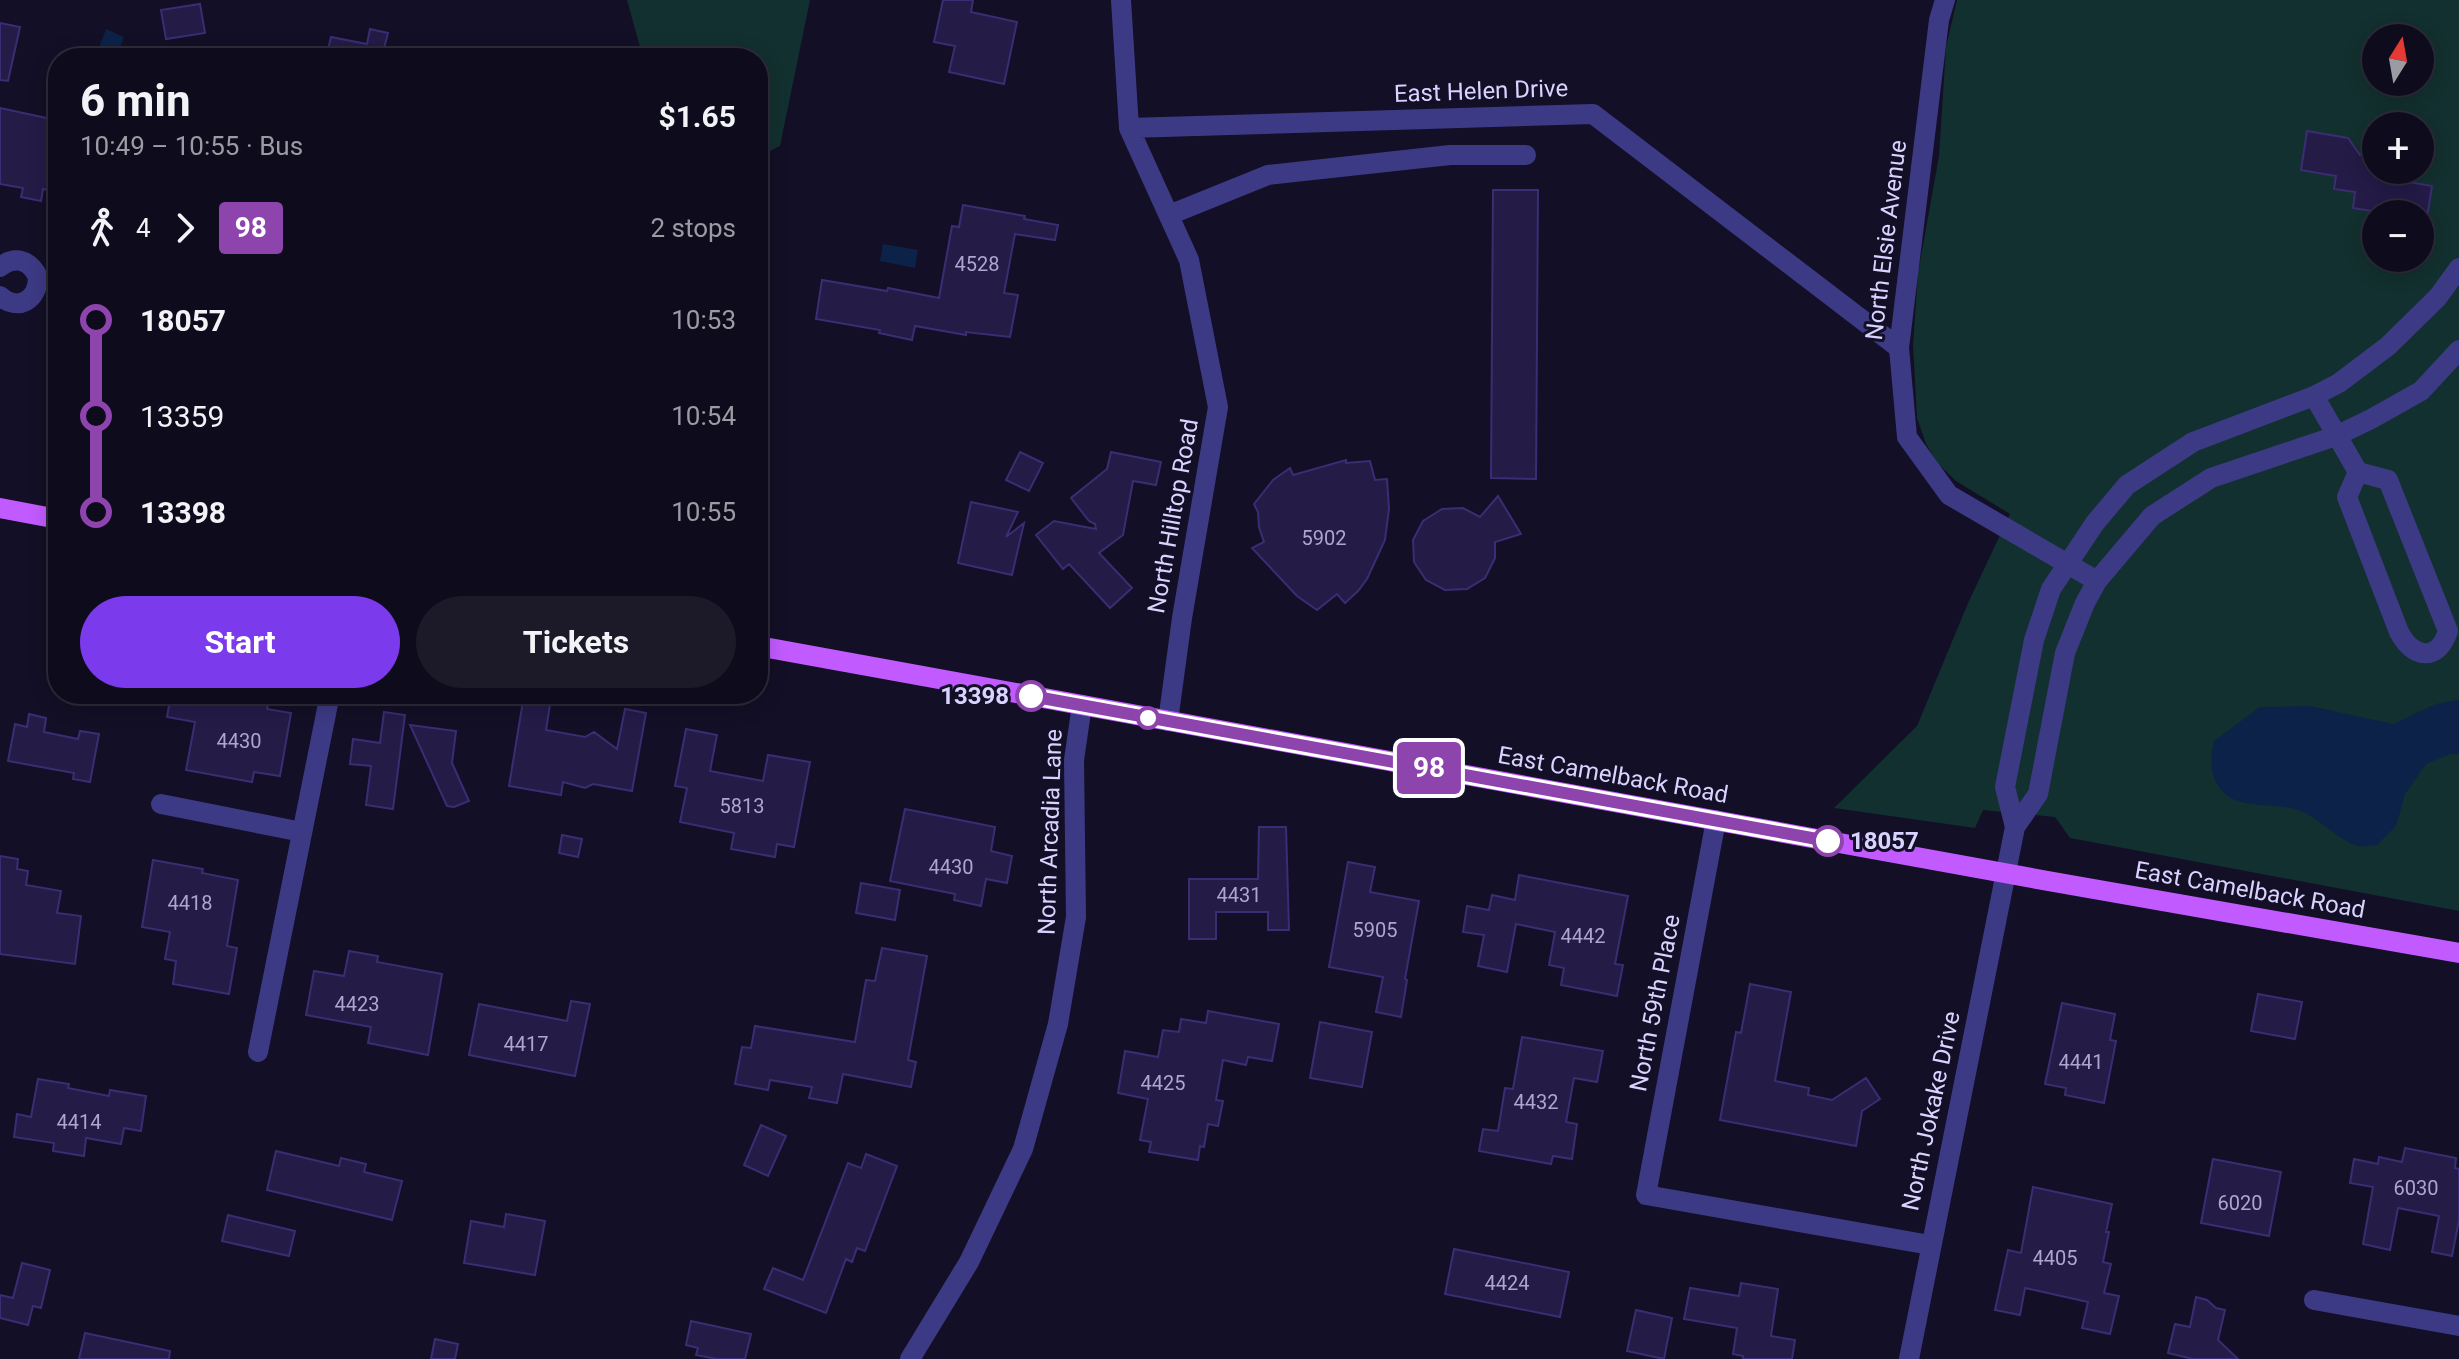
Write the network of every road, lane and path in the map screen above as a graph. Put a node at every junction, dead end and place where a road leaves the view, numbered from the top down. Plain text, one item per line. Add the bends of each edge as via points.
1 (1121, 0) edge
2 (1945, 0) edge
3 (1129, 128) junction
4 (1526, 155) dead end
5 (1169, 215) junction
6 (0, 267) edge
7 (2459, 268) edge
8 (0, 296) edge
9 (1899, 348) junction
10 (2459, 350) edge
11 (2314, 396) junction
12 (2336, 436) junction
13 (2358, 472) junction
14 (0, 508) edge
15 (48, 517) edge
16 (2066, 564) junction
17 (2097, 581) junction
18 (768, 648) edge
19 (328, 704) edge
20 (1082, 705) junction
21 (1168, 721) junction
22 (161, 804) dead end
23 (1716, 820) junction
24 (2015, 827) junction
25 (302, 832) junction
26 (2006, 873) junction
27 (2459, 953) edge
28 (258, 1052) dead end
29 (1930, 1245) junction
30 (2314, 1300) dead end
31 (2459, 1326) edge
32 (910, 1359) edge
33 (1909, 1359) edge

1 - 3 street, North Hilltop Road
2 - 9 street, North Elsie Avenue
3 - 5 street, North Hilltop Road
3 - 9 street, East Helen Drive via 1593,114
4 - 5 street via 1450,155 1268,175
5 - 21 street, North Hilltop Road via 1189,260 1218,407
6 - 8 street via 12,260 29,263 38,286 21,304
7 - 11 street via 2388,346
9 - 16 street, North Elsie Avenue via 1907,437 1949,495
10 - 12 street via 2421,391
11 - 12 street
11 - 16 street via 2193,442 2127,485
12 - 13 street
12 - 17 street via 2211,478 2152,516
13 - 13 street via 2347,497 2399,632 2407,646 2419,653 2433,652 2444,644 2448,631 2388,480
14 - 15 main road
16 - 17 street, North Elsie Avenue
16 - 24 street via 2051,589 2034,640 2019,709 2005,787
17 - 24 street via 2065,653 2038,794
18 - 20 main road, East Camelback Road
19 - 25 street
20 - 21 main road, East Camelback Road
20 - 32 street, North Arcadia Lane via 1074,760 1076,917 1058,1024 1023,1149 969,1262
21 - 23 main road, East Camelback Road
22 - 25 street
23 - 26 main road, East Camelback Road
23 - 29 street, North 59th Place via 1646,1195
24 - 26 street, North Jokake Drive
25 - 28 street
26 - 27 main road, East Camelback Road
26 - 29 street, North Jokake Drive
29 - 33 street, North Jokake Drive
30 - 31 street

